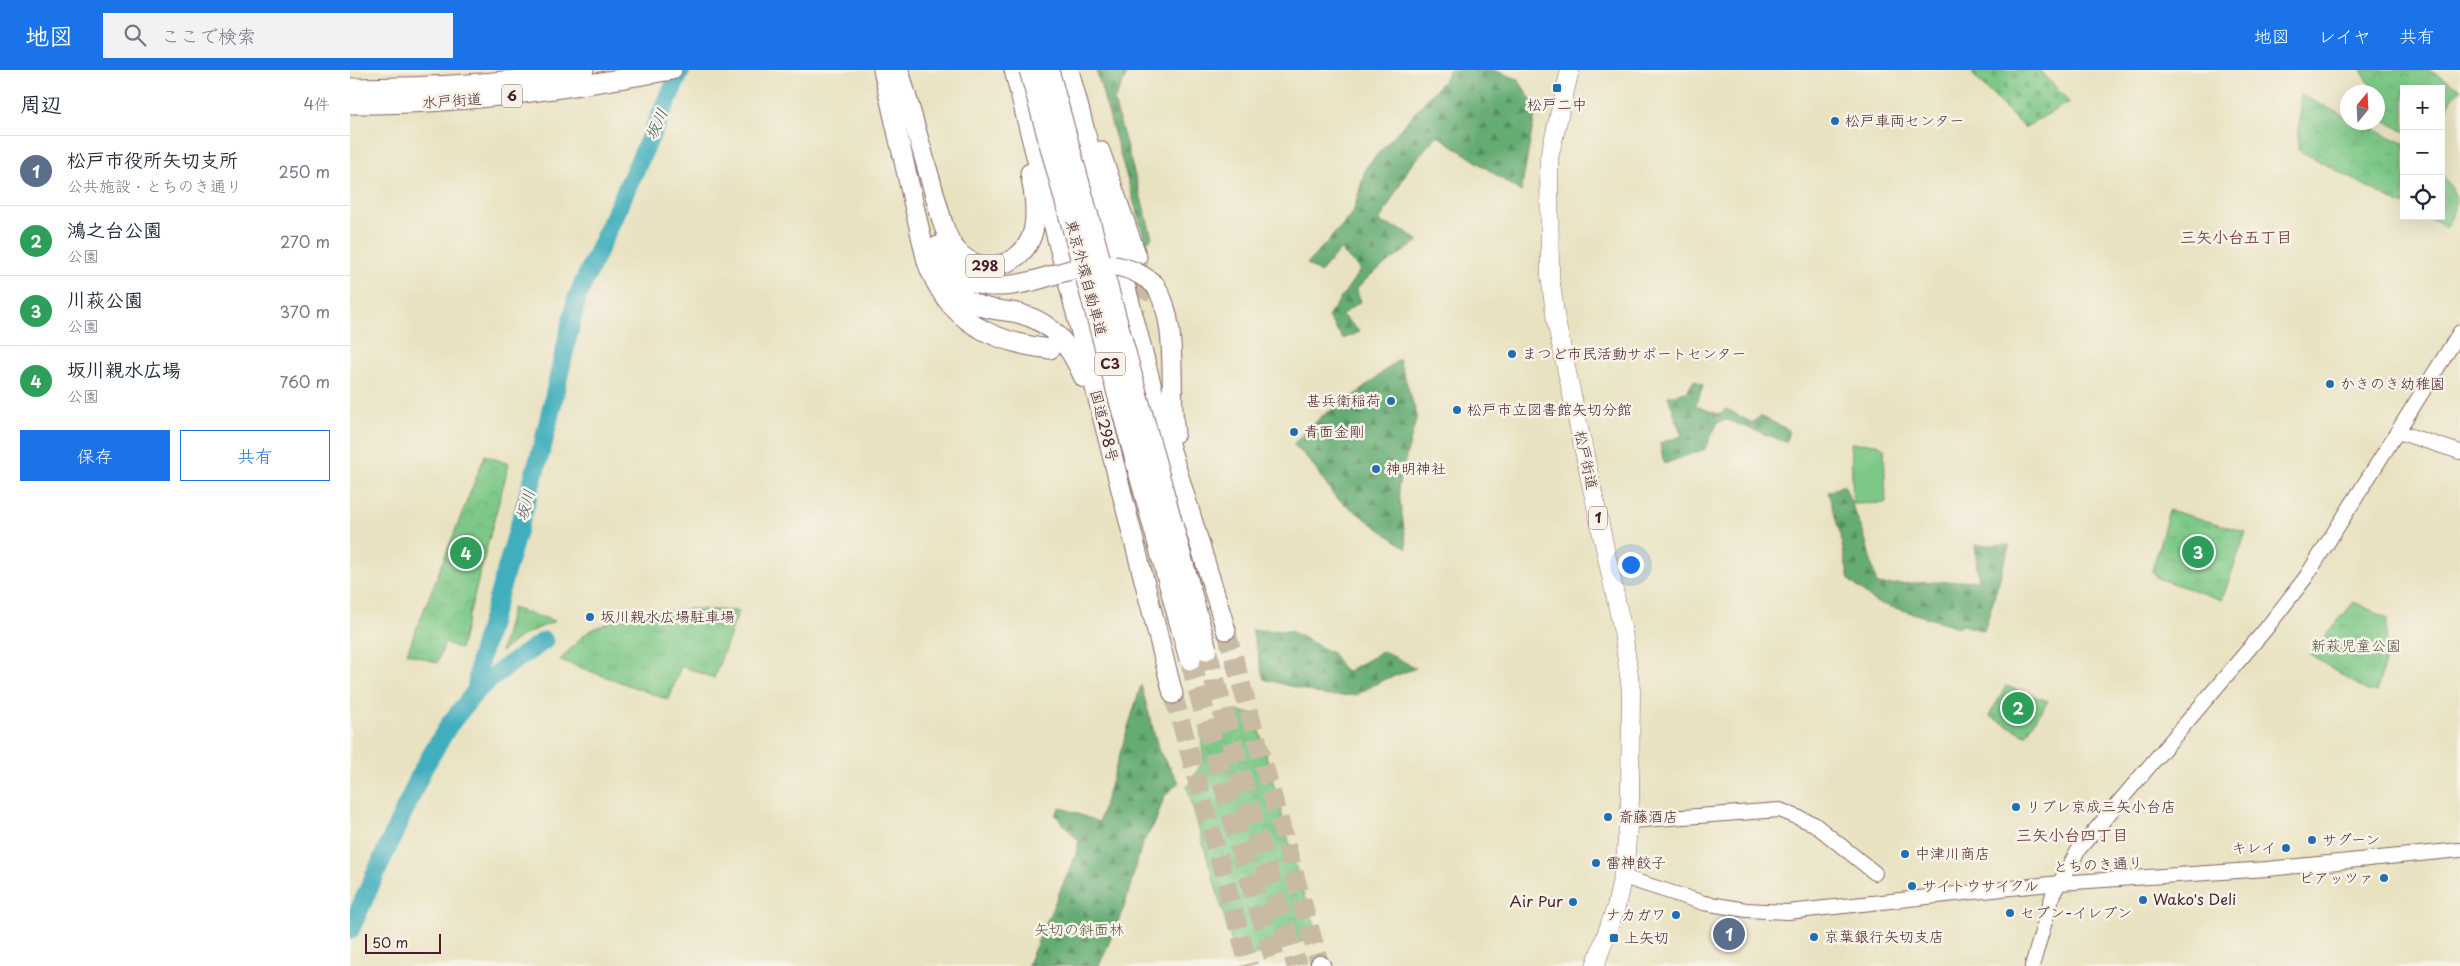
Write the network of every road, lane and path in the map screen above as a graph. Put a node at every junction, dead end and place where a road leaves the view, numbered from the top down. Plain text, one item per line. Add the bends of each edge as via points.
1 (584, 70) edge
2 (672, 70) edge
3 (883, 70) edge
4 (899, 70) edge
5 (1048, 70) edge
6 (1070, 70) edge
7 (1570, 70) edge
8 (1019, 72) edge
9 (350, 88) edge
10 (350, 104) edge
11 (917, 137) junction
12 (925, 248) junction
13 (1137, 257) tunnel mouth
14 (2460, 332) edge
15 (1050, 349) dead end
16 (1162, 392) junction
17 (1097, 408) junction
18 (2398, 432) junction
19 (2460, 452) edge
20 (1226, 630) tunnel mouth
21 (1173, 694) tunnel mouth
22 (1629, 821) junction
23 (2460, 850) edge
24 (1875, 873) dead end
25 (1624, 877) junction
26 (2059, 883) junction
27 (1595, 966) edge
28 (2032, 966) edge

1 - 9 highway, 水戸街道 / 6 via 487,82
2 - 10 highway, 水戸街道 / 6 via 484,99 402,105
3 - 12 highway, 298
4 - 11 highway, 298
5 - 8 highway, 東京外環自動車道 / C3, bridge via 1198,654
6 - 13 highway, 298
6 - 16 highway, 298
7 - 22 main road, 松戸街道 / 1 via 1549,158 1550,276 1556,321 1628,661 1633,714
8 - 11 highway, 298 via 1020,124 1035,209 1032,234 1027,245 1011,262 995,266 978,264 955,248 942,224
8 - 17 highway, 国道298号 / 298
11 - 16 highway, 298, bridge via 934,236 950,267 969,281 990,287 1016,285 1077,268 1107,264 1133,270 1155,285 1169,320
12 - 15 highway, 298 via 937,288 944,300 968,322 1008,340
12 - 17 highway, 298 via 942,278 965,299 979,306 1033,317 1059,334 1079,366
14 - 18 street
16 - 20 highway, 298
17 - 21 highway, 298
18 - 19 street
18 - 26 street via 2306,577 2087,838
22 - 24 street via 1780,810 1814,824
22 - 25 main road, 松戸街道 / 1
23 - 26 street, とちのき通り via 2267,869
25 - 26 street, とちのき通り via 1704,903 1788,912
25 - 27 main road, 松戸街道 / 1
26 - 28 street via 2046,914

